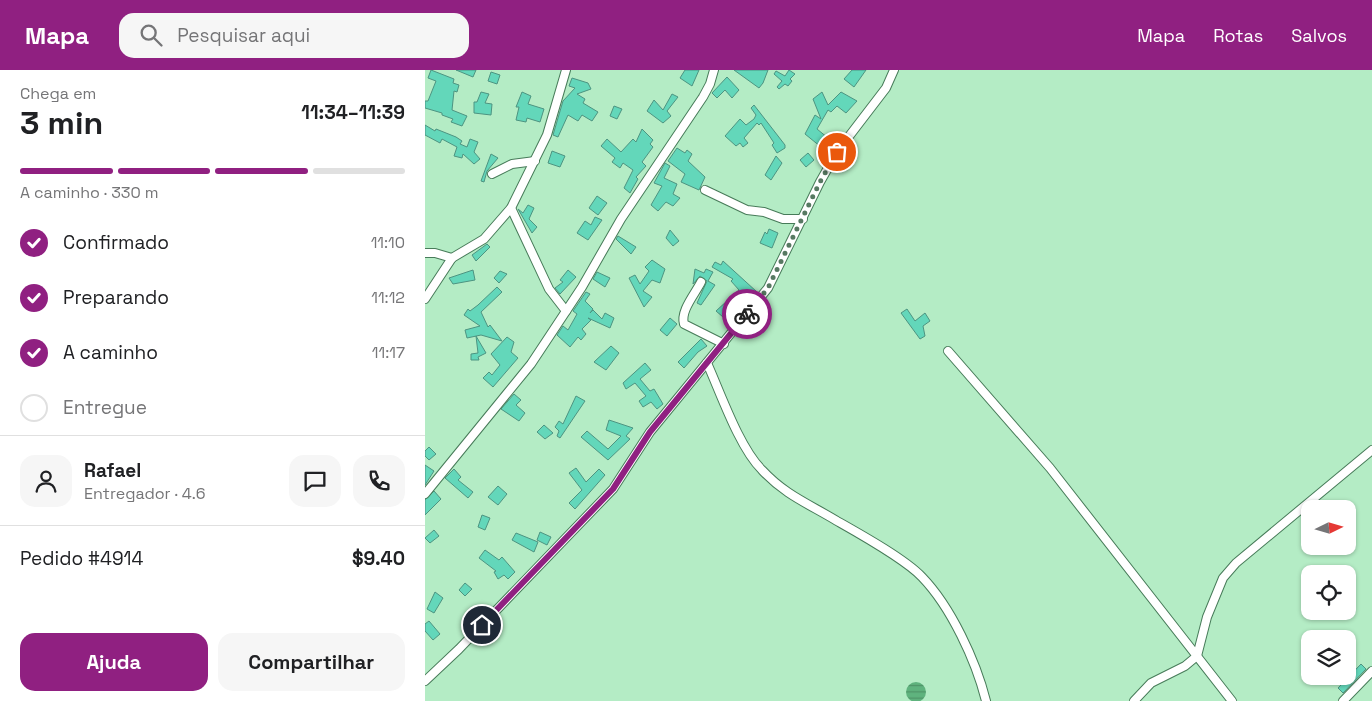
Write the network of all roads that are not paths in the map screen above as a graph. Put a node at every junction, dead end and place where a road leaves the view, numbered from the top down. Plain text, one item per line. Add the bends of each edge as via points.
1 (567, 70) edge
2 (714, 70) edge
3 (894, 70) edge
4 (535, 161) junction
5 (492, 174) dead end
6 (705, 190) dead end
7 (511, 208) junction
8 (803, 219) junction
9 (425, 253) edge
10 (452, 258) junction
11 (701, 282) dead end
12 (425, 299) edge
13 (566, 311) junction
14 (724, 344) junction
15 (948, 351) dead end
16 (707, 363) junction
17 (1372, 450) edge
18 (425, 494) edge
19 (1197, 656) junction
20 (1372, 671) edge
21 (425, 681) edge
22 (985, 701) edge
23 (1134, 701) edge
24 (1232, 701) edge
25 (1343, 701) edge

1 - 4 street via 547,135
2 - 13 street via 703,97 621,219
3 - 8 street via 886,88 837,152
4 - 5 street via 513,164
4 - 7 street
6 - 8 street via 747,210 783,219
7 - 10 street via 484,239
7 - 13 street via 549,289
8 - 14 street via 768,288
9 - 10 street via 435,252
10 - 12 street
11 - 14 street via 686,310 684,324
13 - 18 street via 531,364
14 - 16 street
15 - 19 street via 1051,468
16 - 21 street via 650,432 613,489
16 - 22 street via 746,450 785,493 838,521 907,565 936,592 979,675
17 - 19 street via 1236,563 1223,578 1207,617
19 - 23 street via 1185,666 1151,683
19 - 24 street
20 - 25 street

